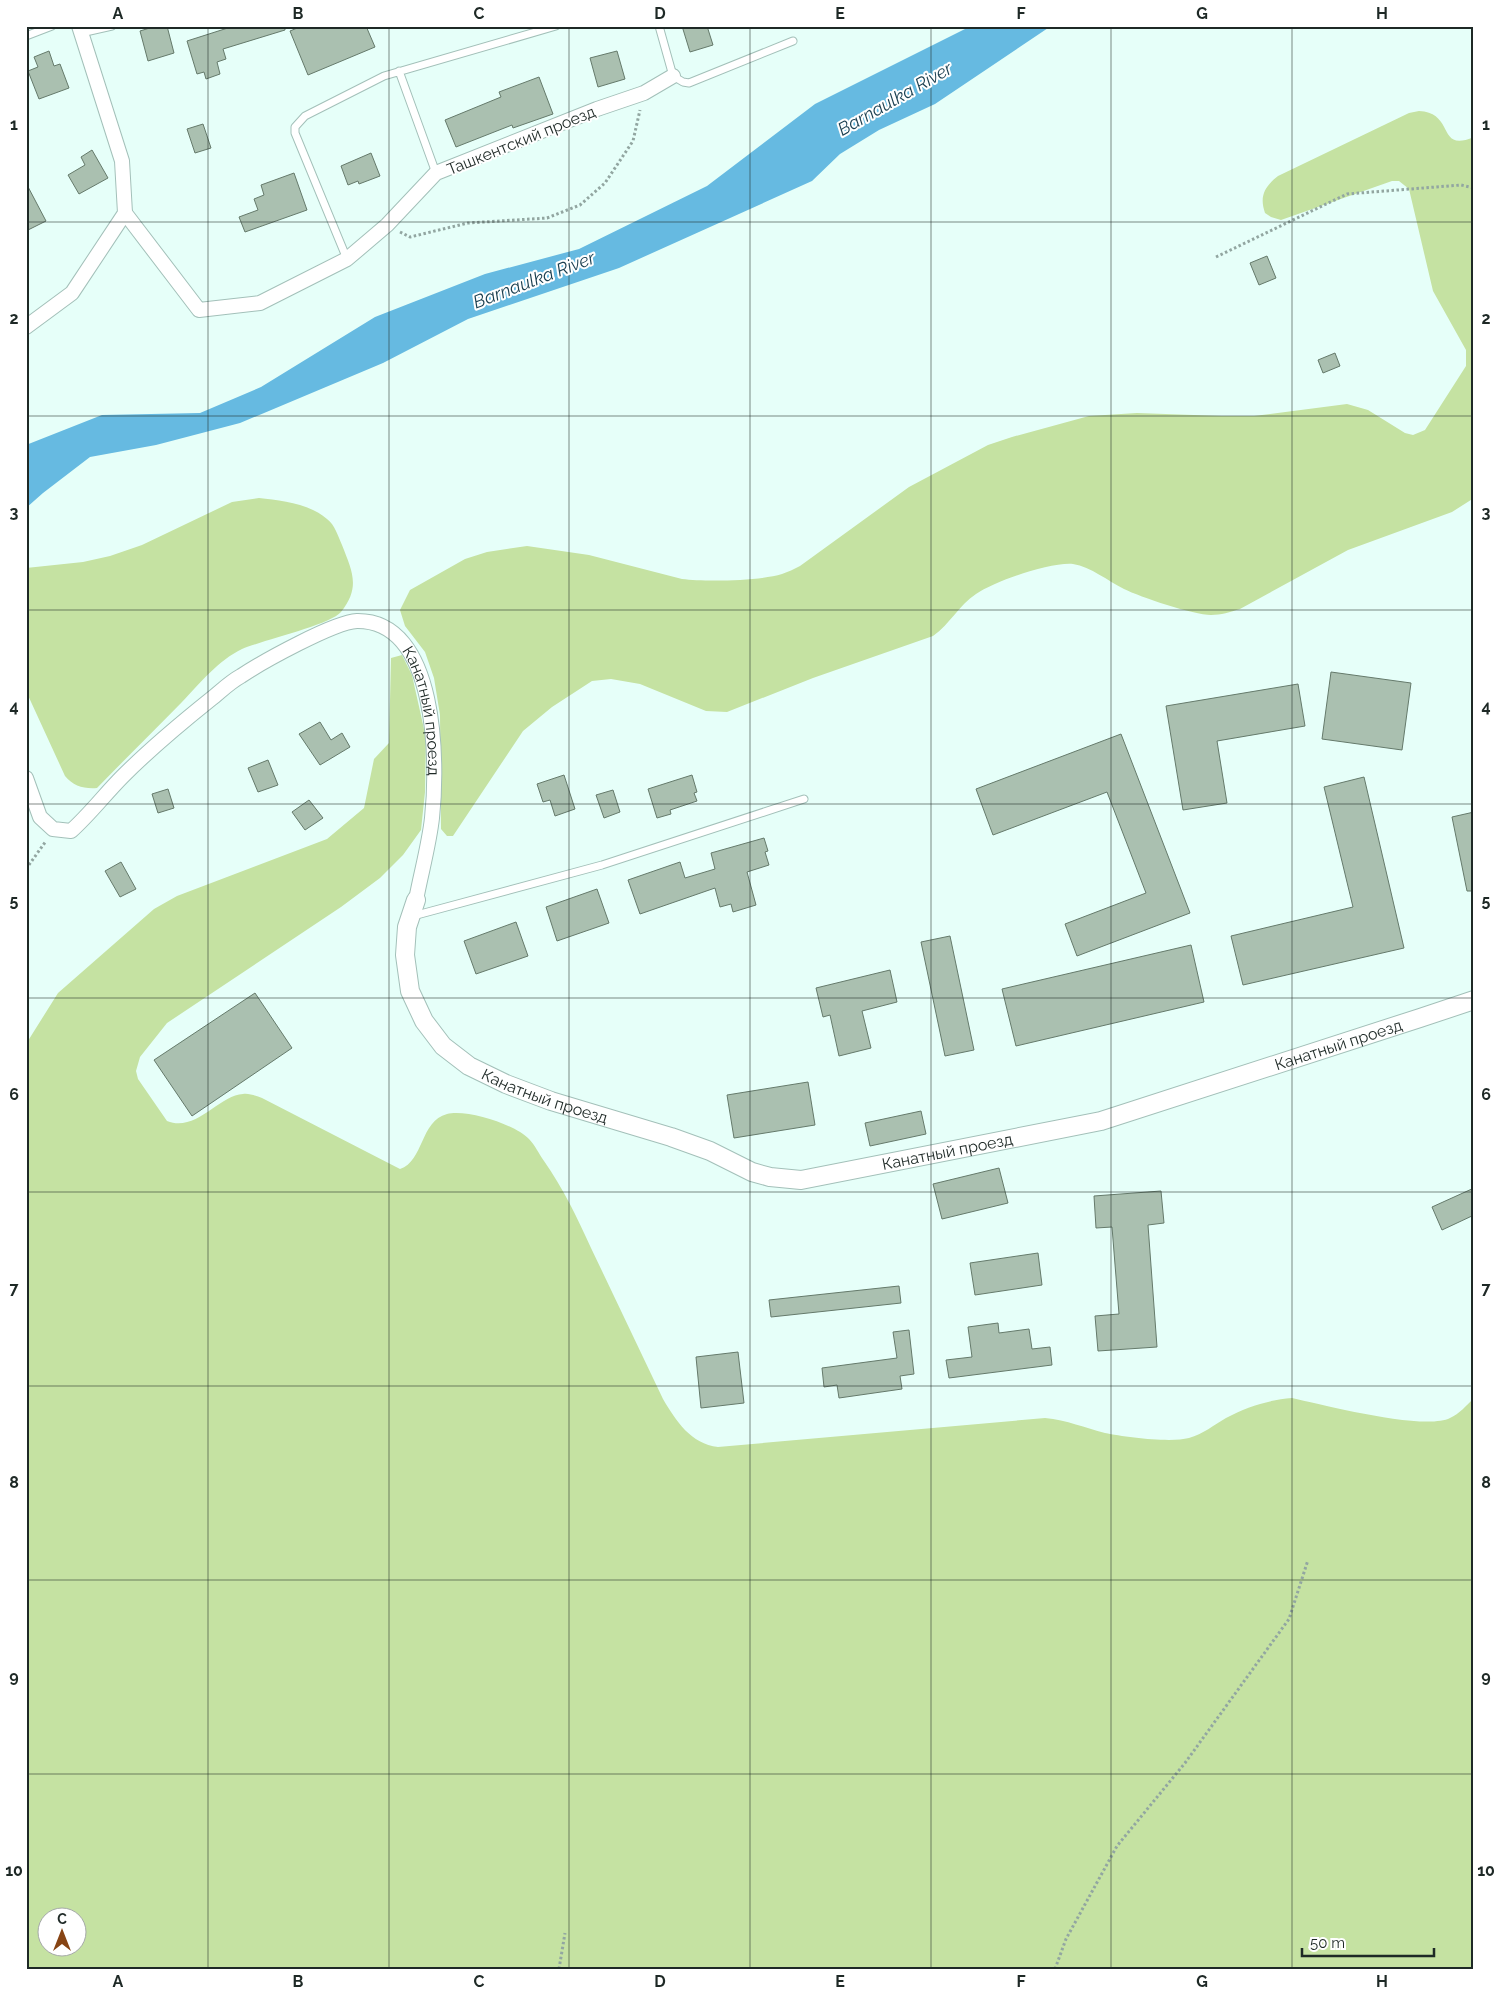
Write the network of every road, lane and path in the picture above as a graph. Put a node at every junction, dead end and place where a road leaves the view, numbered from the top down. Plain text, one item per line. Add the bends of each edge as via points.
1 (52, 26) edge
2 (112, 26) edge
3 (556, 26) edge
4 (659, 26) edge
5 (80, 30) edge
6 (26, 36) edge
7 (793, 41) dead end
8 (399, 71) junction
9 (673, 76) junction
10 (644, 93) junction
11 (436, 173) junction
12 (1474, 188) edge
13 (125, 213) junction
14 (387, 225) junction
15 (1216, 257) dead end
16 (347, 259) junction
17 (26, 327) edge
18 (26, 778) edge
19 (804, 799) dead end
20 (53, 830) junction
21 (26, 869) edge
22 (416, 900) joint
23 (410, 917) junction
24 (1474, 1000) edge
25 (1308, 1560) dead end
26 (565, 1933) dead end
27 (559, 1969) edge
28 (1055, 1969) edge

1 - 6 lane
2 - 5 lane
3 - 8 lane
4 - 9 lane
5 - 13 street via 122,161
7 - 9 lane via 689,83
8 - 11 lane
8 - 16 lane via 315,110 296,127 295,133
9 - 10 street, Ташкентский проезд
10 - 11 street, Ташкентский проезд
10 - 14 path via 633,141 605,183 580,204 547,218 468,223 410,237
11 - 14 street, Ташкентский проезд
12 - 15 path via 1461,185 1347,194
13 - 16 street, Ташкентский проезд via 199,310 260,303
13 - 17 street via 72,293
14 - 16 street, Ташкентский проезд
18 - 20 street via 40,817
19 - 23 lane via 602,865
20 - 21 path
20 - 22 street, Канатный проезд via 71,831 122,777 188,717 240,676 337,626 356,621 373,624 402,641 417,665 432,731 435,776 432,820
22 - 23 street, Канатный проезд
23 - 24 street, Канатный проезд via 405,955 410,991 424,1021 443,1046 469,1066 551,1101 710,1151 770,1178 801,1180 1101,1121
25 - 28 path via 1289,1618 1185,1763 1117,1846 1066,1939
26 - 27 path

